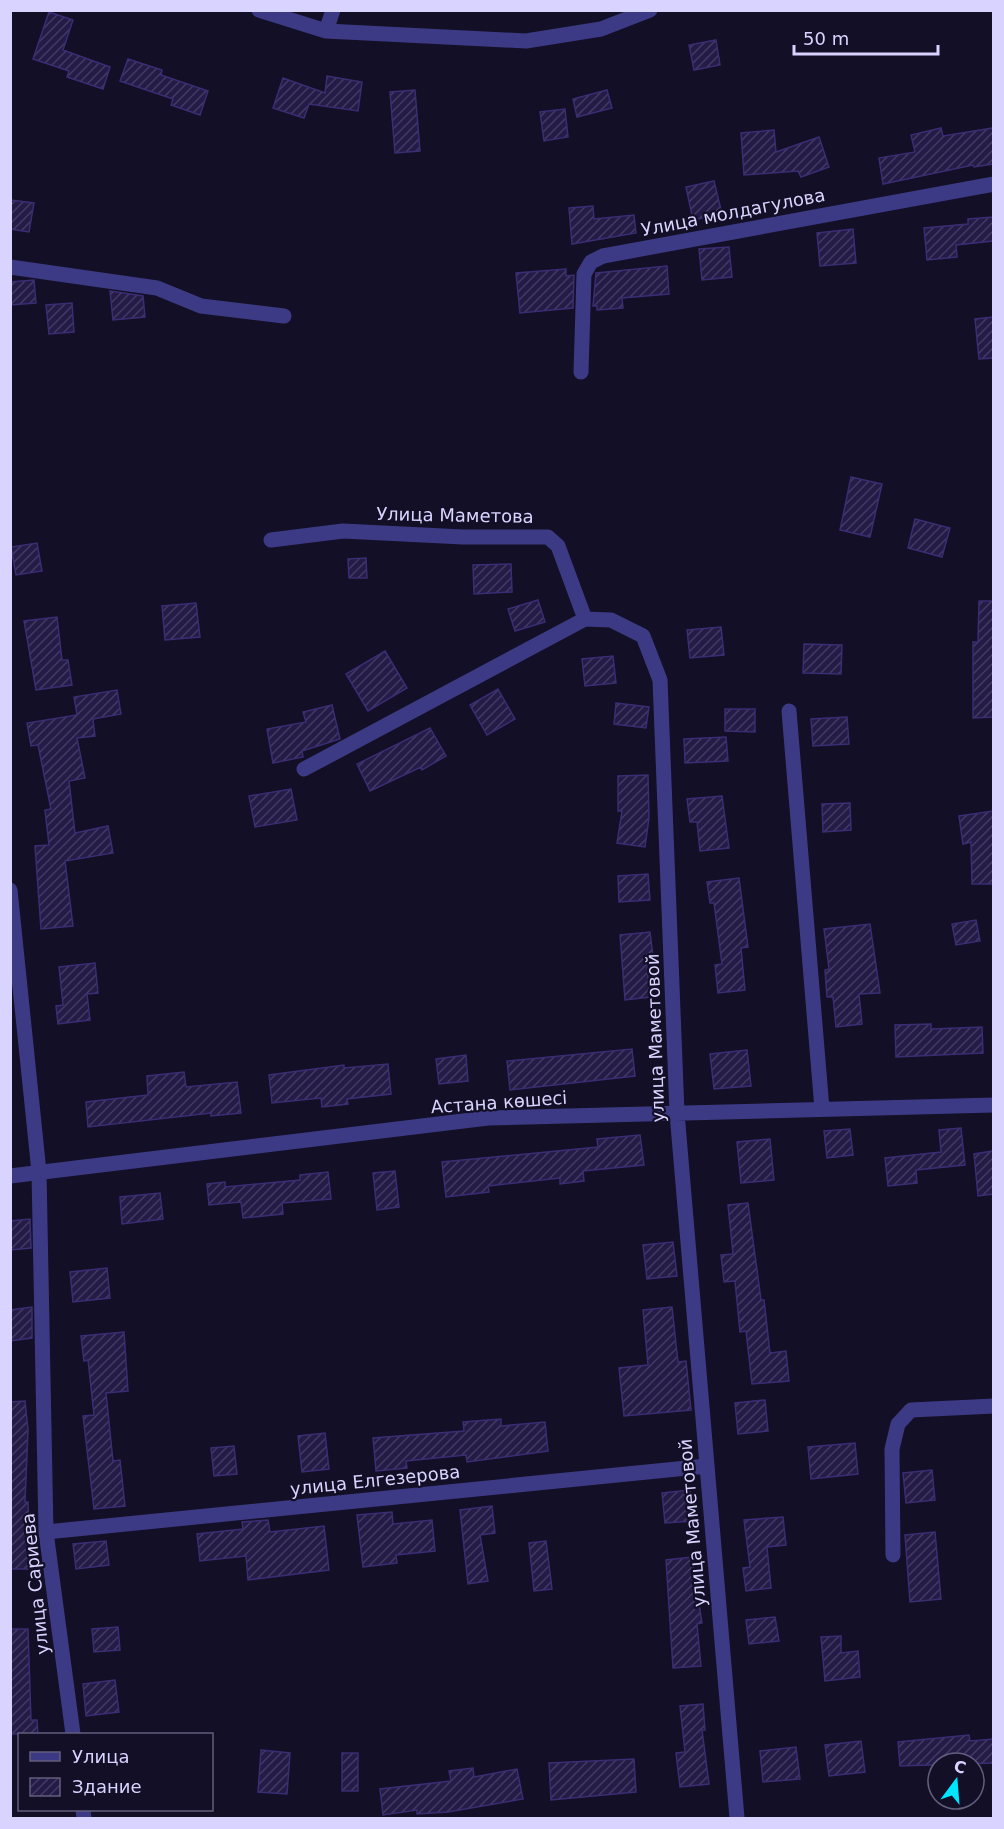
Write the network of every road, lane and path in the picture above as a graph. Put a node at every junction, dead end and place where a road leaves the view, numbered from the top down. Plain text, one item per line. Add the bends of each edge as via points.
1 (259, 10) edge
2 (333, 10) edge
3 (650, 10) edge
4 (326, 31) junction
5 (993, 184) edge
6 (10, 267) edge
7 (284, 316) dead end
8 (580, 372) dead end
9 (271, 540) dead end
10 (585, 619) junction
11 (789, 711) dead end
12 (304, 769) dead end
13 (10, 890) edge
14 (11, 895) edge
15 (993, 1105) edge
16 (822, 1109) junction
17 (676, 1113) junction
18 (39, 1172) junction
19 (10, 1176) edge
20 (993, 1406) edge
21 (707, 1466) junction
22 (46, 1532) junction
23 (893, 1555) dead end
24 (73, 1733) edge
25 (737, 1818) edge

1 - 4 street
2 - 4 street
3 - 4 street via 601,29 526,41
5 - 8 street, Улица молдагулова via 603,256 591,262 584,274
6 - 7 street via 157,288 201,306
9 - 10 street, Улица Маметова via 342,531 548,537 558,546
10 - 12 street
10 - 17 street, улица Маметовой via 611,620 643,636 660,680
11 - 16 street
13 - 14 street, улица Сариева
14 - 18 street, улица Сариева
15 - 16 street, Астана көшесі
16 - 17 street, Астана көшесі
17 - 18 street, Астана көшесі via 488,1118
17 - 21 street, улица Маметовой
18 - 19 street, Астана көшесі
18 - 22 street, улица Сариева
20 - 23 street via 911,1410 898,1424 892,1449
21 - 22 street, улица Елгезерова
21 - 25 street, улица Маметовой
22 - 24 street, улица Сариева

